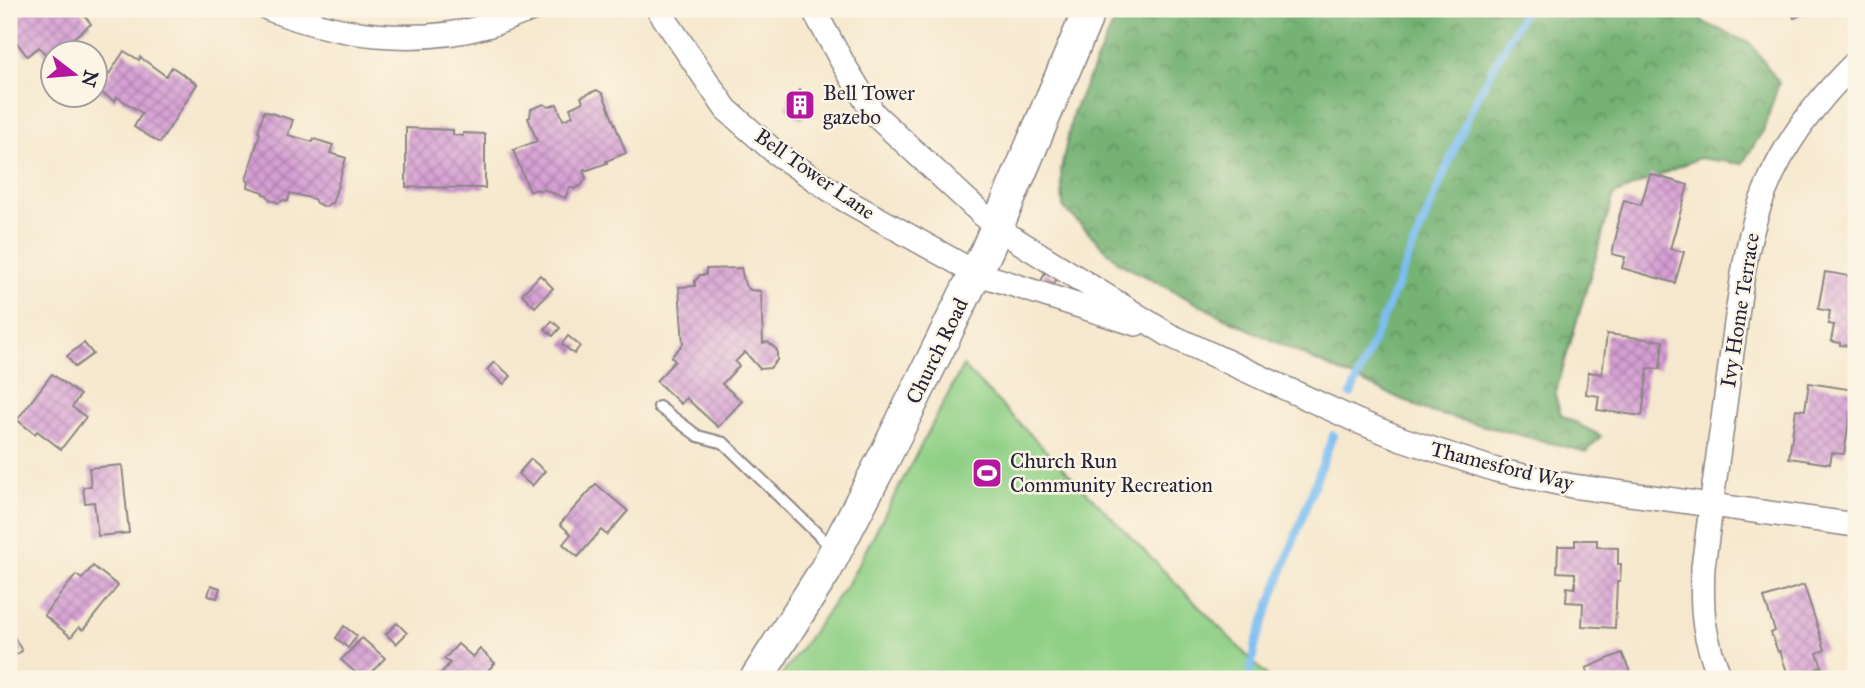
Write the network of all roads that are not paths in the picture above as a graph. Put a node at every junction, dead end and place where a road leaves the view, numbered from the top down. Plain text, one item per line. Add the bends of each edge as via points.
1 (270, 9) edge
2 (533, 9) edge
3 (658, 9) edge
4 (813, 9) edge
5 (1090, 9) edge
6 (1856, 62) edge
7 (997, 228) junction
8 (976, 273) junction
9 (1169, 335) junction
10 (659, 407) dead end
11 (1712, 505) junction
12 (1856, 525) edge
13 (835, 551) junction
14 (756, 679) edge
15 (1721, 679) edge

1 - 2 street via 313,25 366,35 414,37 459,32
3 - 8 street, Bell Tower Lane via 726,109 776,153 845,200
4 - 7 street via 874,114
5 - 7 main road, Church Road
6 - 11 street, Ivy Home Terrace via 1793,137 1755,220
7 - 8 main road, Church Road
7 - 9 street, Thamesford Way
8 - 9 street, Thamesford Way
8 - 13 main road, Church Road
9 - 11 street, Thamesford Way via 1327,408 1454,457 1572,486
10 - 13 lane via 698,436 723,443
11 - 12 street, Thamesford Way
11 - 15 street, Ivy Home Terrace via 1701,600 1710,654
13 - 14 main road, Church Road

